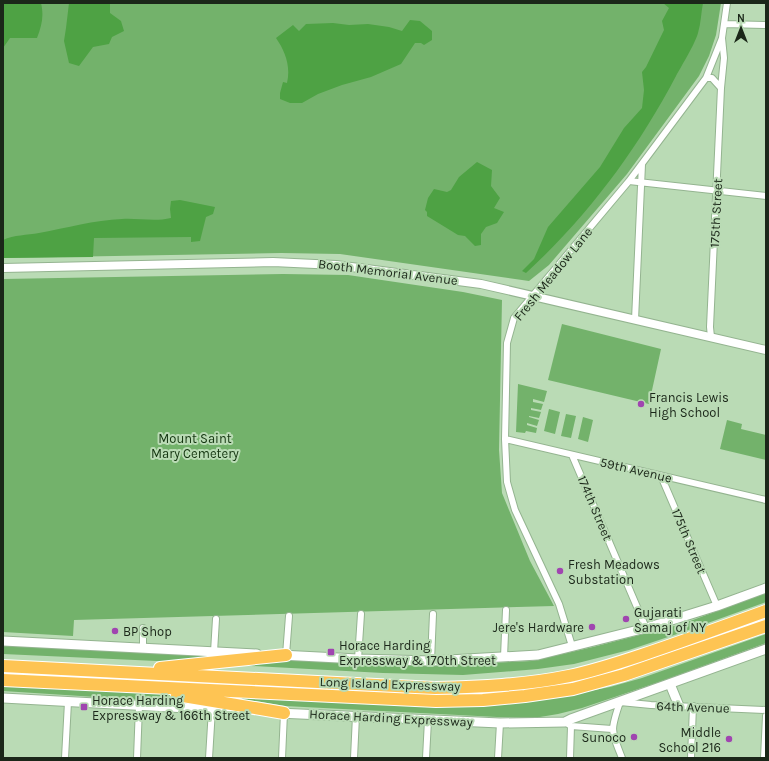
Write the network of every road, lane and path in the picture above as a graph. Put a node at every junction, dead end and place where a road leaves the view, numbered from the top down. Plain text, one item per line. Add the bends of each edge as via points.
1 (727, 3) edge
2 (724, 24) junction
3 (766, 25) edge
4 (722, 38) junction
5 (706, 78) junction
6 (722, 88) junction
7 (642, 164) junction
8 (629, 181) junction
9 (642, 183) junction
10 (717, 191) junction
11 (766, 196) edge
12 (3, 268) edge
13 (532, 296) junction
14 (635, 320) junction
15 (711, 337) junction
16 (766, 350) edge
17 (505, 439) junction
18 (572, 455) junction
19 (661, 476) junction
20 (766, 500) edge
21 (766, 588) edge
22 (717, 606) junction
23 (506, 610) dead end
24 (766, 611) edge
25 (361, 614) dead end
26 (433, 614) dead end
27 (289, 616) dead end
28 (216, 619) dead end
29 (766, 626) edge
30 (143, 628) dead end
31 (646, 628) junction
32 (3, 641) edge
33 (572, 646) junction
34 (143, 648) junction
35 (766, 649) edge
36 (214, 652) junction
37 (286, 655) junction
38 (504, 657) junction
39 (358, 659) junction
40 (431, 661) junction
41 (3, 666) edge
42 (121, 672) junction
43 (3, 680) edge
44 (670, 684) junction
45 (122, 686) junction
46 (3, 698) edge
47 (68, 702) junction
48 (620, 702) junction
49 (139, 706) junction
50 (680, 706) junction
51 (693, 706) junction
52 (212, 709) junction
53 (766, 710) edge
54 (284, 713) junction
55 (356, 716) junction
56 (766, 716) edge
57 (428, 720) junction
58 (500, 723) junction
59 (568, 724) junction
60 (612, 729) junction
61 (65, 758) edge
62 (137, 758) edge
63 (210, 758) edge
64 (282, 758) edge
65 (354, 758) edge
66 (426, 758) edge
67 (498, 758) edge
68 (570, 758) edge
69 (622, 758) edge
70 (691, 758) edge
71 (764, 758) edge

1 - 2 street, Fresh Meadow Lane
2 - 3 street
2 - 4 street, Fresh Meadow Lane
4 - 5 street, Fresh Meadow Lane
4 - 6 street, 175th Street
5 - 6 street via 712,78
5 - 7 street, Fresh Meadow Lane
6 - 10 street, 175th Street
7 - 8 street, Fresh Meadow Lane
7 - 9 street
8 - 9 street
8 - 13 street, Fresh Meadow Lane
9 - 10 street
9 - 14 street
10 - 11 street
10 - 15 street, 175th Street
12 - 13 street, Booth Memorial Avenue via 273,262 336,265 481,284
13 - 14 street, Booth Memorial Avenue
13 - 17 street, Fresh Meadow Lane via 514,318 507,343
14 - 15 street, Booth Memorial Avenue
15 - 16 street, Booth Memorial Avenue
17 - 18 street, 59th Avenue
17 - 33 street, Fresh Meadow Lane via 507,482 515,510 559,604
18 - 19 street, 59th Avenue
18 - 31 street, 174th Street
19 - 20 street, 59th Avenue
19 - 22 street, 175th Street
21 - 22 main road
22 - 31 main road
23 - 38 street
24 - 42 highway, Long Island Expressway via 616,663 569,676 523,683 435,688
25 - 39 street
26 - 40 street
27 - 37 street
28 - 36 street
29 - 45 highway, Long Island Expressway via 632,672 573,689 497,699 436,701
30 - 34 street
31 - 33 main road
32 - 34 main road
33 - 38 main road via 538,655
34 - 36 main road
35 - 44 main road, Horace Harding Expressway
36 - 37 main road
37 - 39 main road
37 - 42 highway
38 - 40 main road
39 - 40 main road
41 - 42 highway, Long Island Expressway
43 - 45 highway, Long Island Expressway
44 - 48 main road, Horace Harding Expressway
44 - 50 main road
45 - 54 highway
46 - 47 main road, Horace Harding Expressway
47 - 49 main road, Horace Harding Expressway
47 - 61 street
48 - 50 street, 64th Avenue
48 - 59 main road, Horace Harding Expressway via 571,719
48 - 60 street
49 - 52 main road, Horace Harding Expressway
49 - 62 street
50 - 51 street, 64th Avenue
51 - 53 street, 64th Avenue
51 - 70 street
52 - 54 main road, Horace Harding Expressway
52 - 63 street
54 - 55 main road, Horace Harding Expressway
54 - 64 street
55 - 57 main road, Horace Harding Expressway
55 - 65 street
56 - 71 street
57 - 58 main road, Horace Harding Expressway
57 - 66 street
58 - 59 main road, Horace Harding Expressway
58 - 67 street
59 - 60 street
59 - 68 street
60 - 69 street

